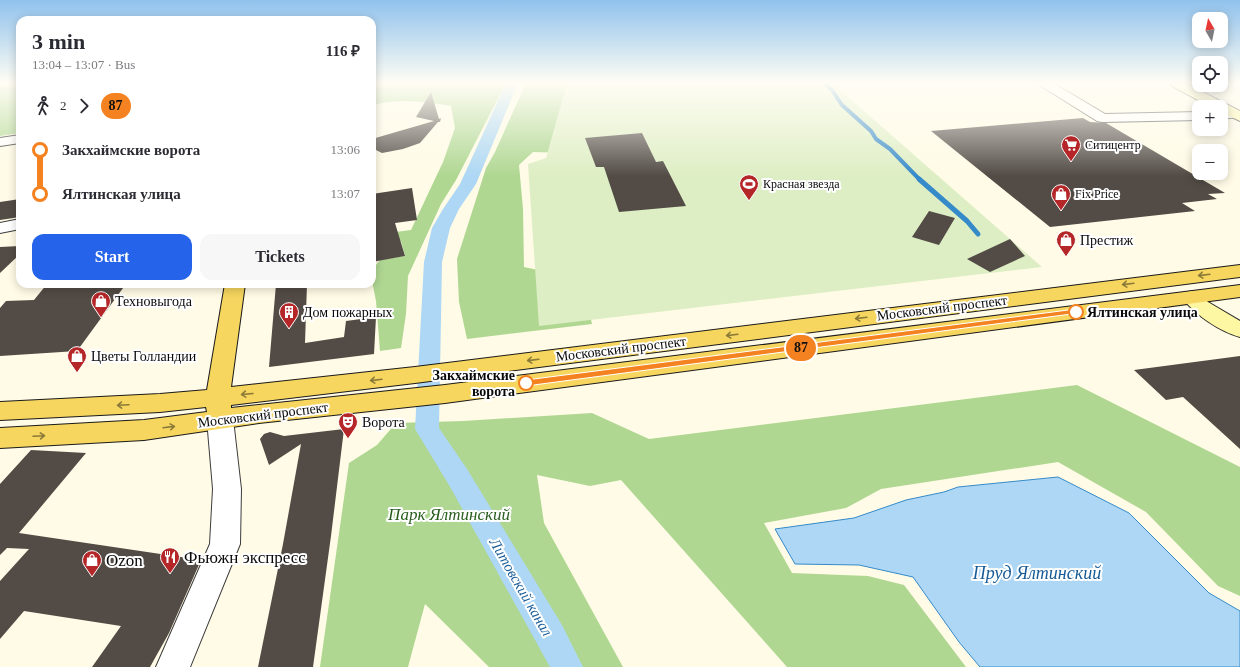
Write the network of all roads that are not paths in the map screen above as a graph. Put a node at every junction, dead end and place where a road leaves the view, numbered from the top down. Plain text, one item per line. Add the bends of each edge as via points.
1 (1096, 114) edge
2 (1192, 116) edge
3 (16, 140) edge
4 (0, 142) edge
5 (16, 225) edge
6 (0, 228) edge
7 (1240, 271) edge
8 (234, 288) edge
9 (1240, 292) edge
10 (1192, 297) junction
11 (1240, 321) edge
12 (1240, 330) edge
13 (445, 382) junction
14 (219, 408) junction
15 (0, 411) edge
16 (0, 438) edge
17 (173, 667) edge

1 - 2 street via 1102,118
3 - 4 street
5 - 6 street
7 -> 13 main road, Московский проспект
8 - 14 main road via 228,320
9 - 10 main road, Московский проспект
10 - 11 street
10 - 12 street via 1201,307
10 - 13 main road, Московский проспект
13 - 14 main road, Московский проспект
14 -> 15 main road, Московский проспект via 160,403
16 -> 14 main road, Московский проспект via 144,430
14 - 17 street via 227,489 225,544

